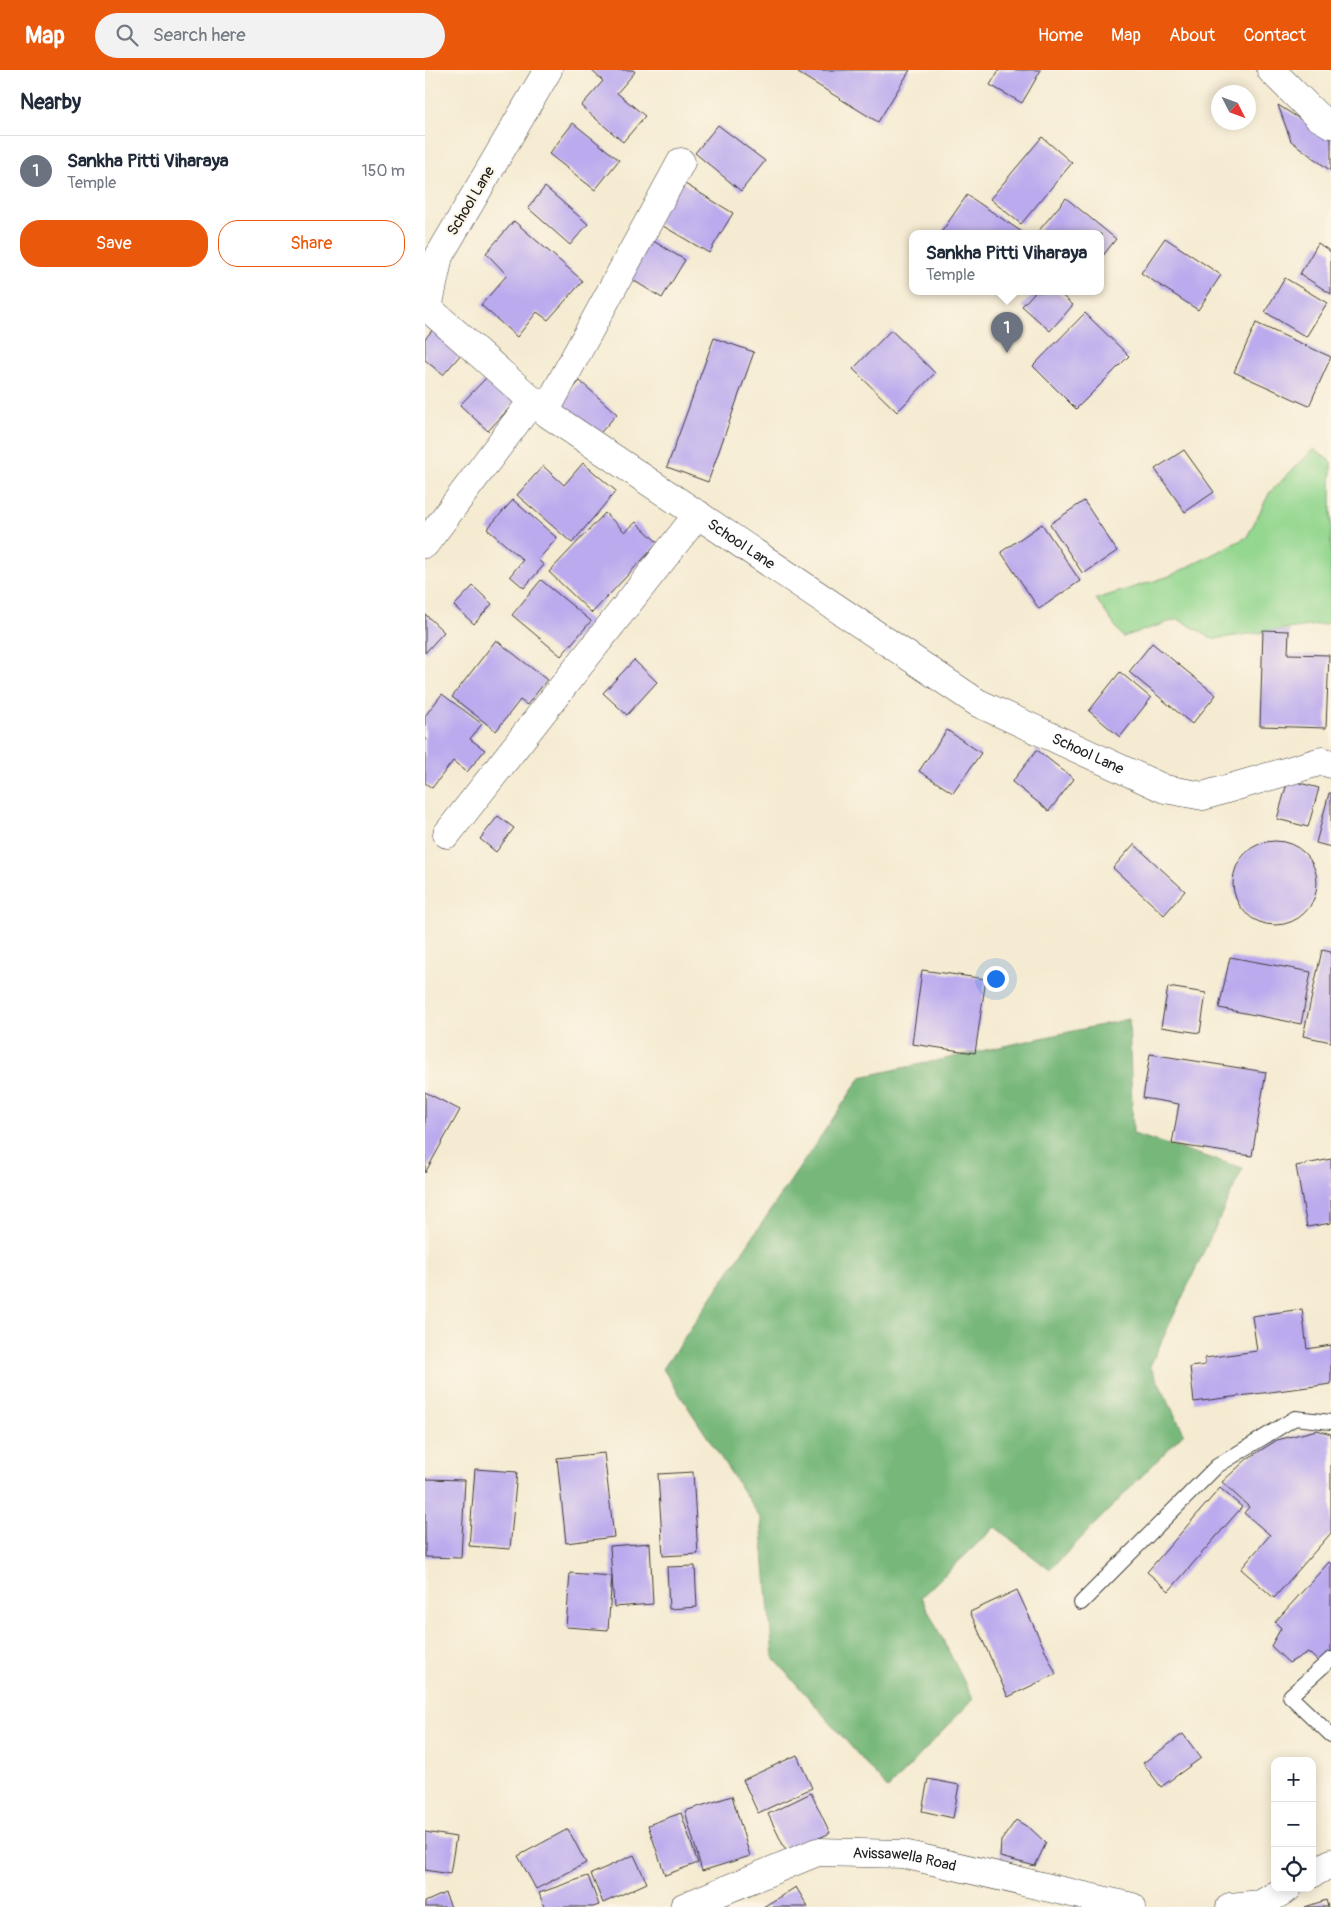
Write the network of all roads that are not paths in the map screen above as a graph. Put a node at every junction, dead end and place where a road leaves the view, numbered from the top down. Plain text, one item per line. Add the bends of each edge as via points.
1 (548, 70) edge
2 (1271, 70) edge
3 (1331, 124) edge
4 (681, 162) dead end
5 (427, 309) edge
6 (539, 406) junction
7 (698, 514) junction
8 (425, 544) edge
9 (1331, 764) edge
10 (447, 834) dead end
11 (1331, 1422) edge
12 (1081, 1603) dead end
13 (1331, 1659) edge
14 (1331, 1735) edge
15 (1331, 1863) edge
16 (1316, 1872) edge
17 (1281, 1892) edge
18 (684, 1907) edge
19 (1132, 1907) edge
20 (1230, 1907) edge

1 - 5 street, School Lane via 439,256
2 - 3 street via 1317,116
4 - 6 street
5 - 6 street, School Lane
6 - 7 street, School Lane
6 - 8 street
7 - 9 street, School Lane via 978,704 1165,789 1203,796 1322,761
7 - 10 street
11 - 12 lane via 1295,1418 1217,1466
13 - 14 lane via 1290,1696
15 - 16 street
17 - 20 street via 1261,1904
18 - 19 street, Avissawella Road via 817,1852 903,1854

